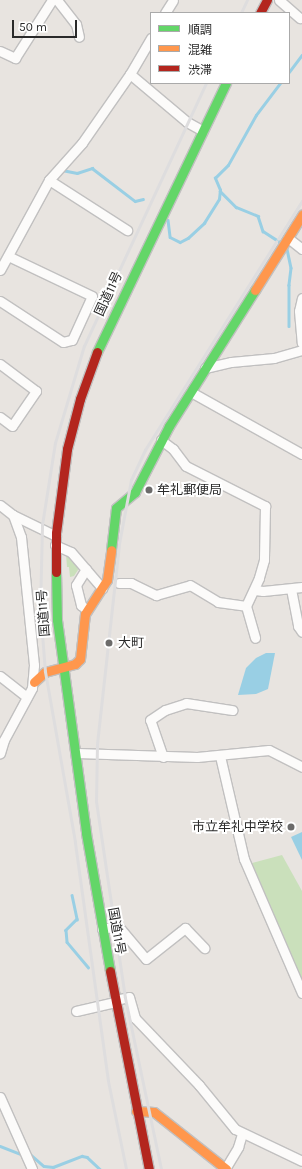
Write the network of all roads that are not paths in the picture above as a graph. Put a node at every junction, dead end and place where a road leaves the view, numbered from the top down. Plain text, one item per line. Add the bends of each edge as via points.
1 (52, 0) edge
2 (57, 0) edge
3 (173, 0) edge
4 (266, 0) edge
5 (279, 0) edge
6 (167, 12) edge
7 (260, 12) edge
8 (300, 18) dead end
9 (79, 37) dead end
10 (150, 40) edge
11 (0, 51) edge
12 (130, 74) junction
13 (226, 84) edge
14 (203, 131) junction
15 (49, 180) junction
16 (302, 216) edge
17 (127, 230) dead end
18 (288, 238) junction
19 (302, 249) edge
20 (8, 256) junction
21 (0, 270) edge
22 (302, 298) edge
23 (0, 301) edge
24 (302, 343) edge
25 (302, 350) edge
26 (0, 364) edge
27 (205, 368) junction
28 (191, 392) junction
29 (0, 417) edge
30 (161, 440) junction
31 (302, 454) edge
32 (0, 506) edge
33 (13, 515) junction
34 (55, 541) junction
35 (86, 569) junction
36 (119, 583) dead end
37 (302, 587) edge
38 (102, 588) junction
39 (291, 589) junction
40 (255, 590) junction
41 (246, 606) junction
42 (87, 610) junction
43 (302, 632) edge
44 (256, 638) dead end
45 (62, 668) junction
46 (0, 676) edge
47 (34, 682) junction
48 (27, 697) junction
49 (232, 710) dead end
50 (0, 753) edge
51 (77, 753) junction
52 (220, 756) junction
53 (163, 757) junction
54 (302, 767) edge
55 (102, 930) junction
56 (204, 948) dead end
57 (302, 993) edge
58 (115, 1001) junction
59 (76, 1011) dead end
60 (0, 1097) edge
61 (136, 1111) junction
62 (242, 1134) junction
63 (302, 1161) edge
64 (32, 1169) edge
65 (149, 1169) edge
66 (225, 1169) edge

1 - 11 street via 15,58
2 - 9 street via 76,24
3 - 6 street
4 - 7 main road
5 - 8 street
10 - 12 street
12 - 14 street via 186,122
12 - 15 street via 82,143
13 - 14 main road, 国道11号
14 - 34 main road, 国道11号 via 119,300 80,399 60,486
15 - 17 street
15 - 20 street
16 - 18 main road
18 - 19 street
18 - 27 main road
20 - 21 street
20 - 23 street via 92,296 72,340 63,342
22 - 24 street via 299,311
25 - 27 street via 269,359 231,362
26 - 29 street via 36,391 12,426
27 - 28 main road
28 - 30 main road
28 - 31 street
30 - 38 main road via 135,492 116,508 107,580
30 - 40 street via 173,449 186,466 265,506 264,560
32 - 33 street
33 - 34 street
33 - 47 street via 21,537
34 - 35 street via 72,552
34 - 45 main road, 国道11号 via 57,620
35 - 38 street
35 - 42 street via 76,585 81,604
36 - 41 street via 131,583 156,595 190,585 218,602
37 - 39 street
38 - 42 main road
39 - 40 street
39 - 43 street via 298,626
40 - 41 street
41 - 44 street
42 - 45 main road via 80,659 75,664
45 - 47 main road via 44,672
45 - 51 main road, 国道11号
46 - 48 street
47 - 48 street
48 - 50 street via 4,740
49 - 53 street via 186,703 165,710 150,720
51 - 53 street
51 - 55 main road, 国道11号 via 86,833
52 - 53 street
52 - 54 street via 269,750
52 - 57 street via 244,860
55 - 56 street via 118,926 146,959 185,928
55 - 58 main road, 国道11号
58 - 59 street
58 - 61 main road, 国道11号
58 - 62 street via 129,997 135,1018 151,1038 199,1085 223,1117
60 - 64 street
61 - 65 main road, 国道11号
61 - 66 main road via 154,1112
62 - 63 street
62 - 66 street via 238,1147

